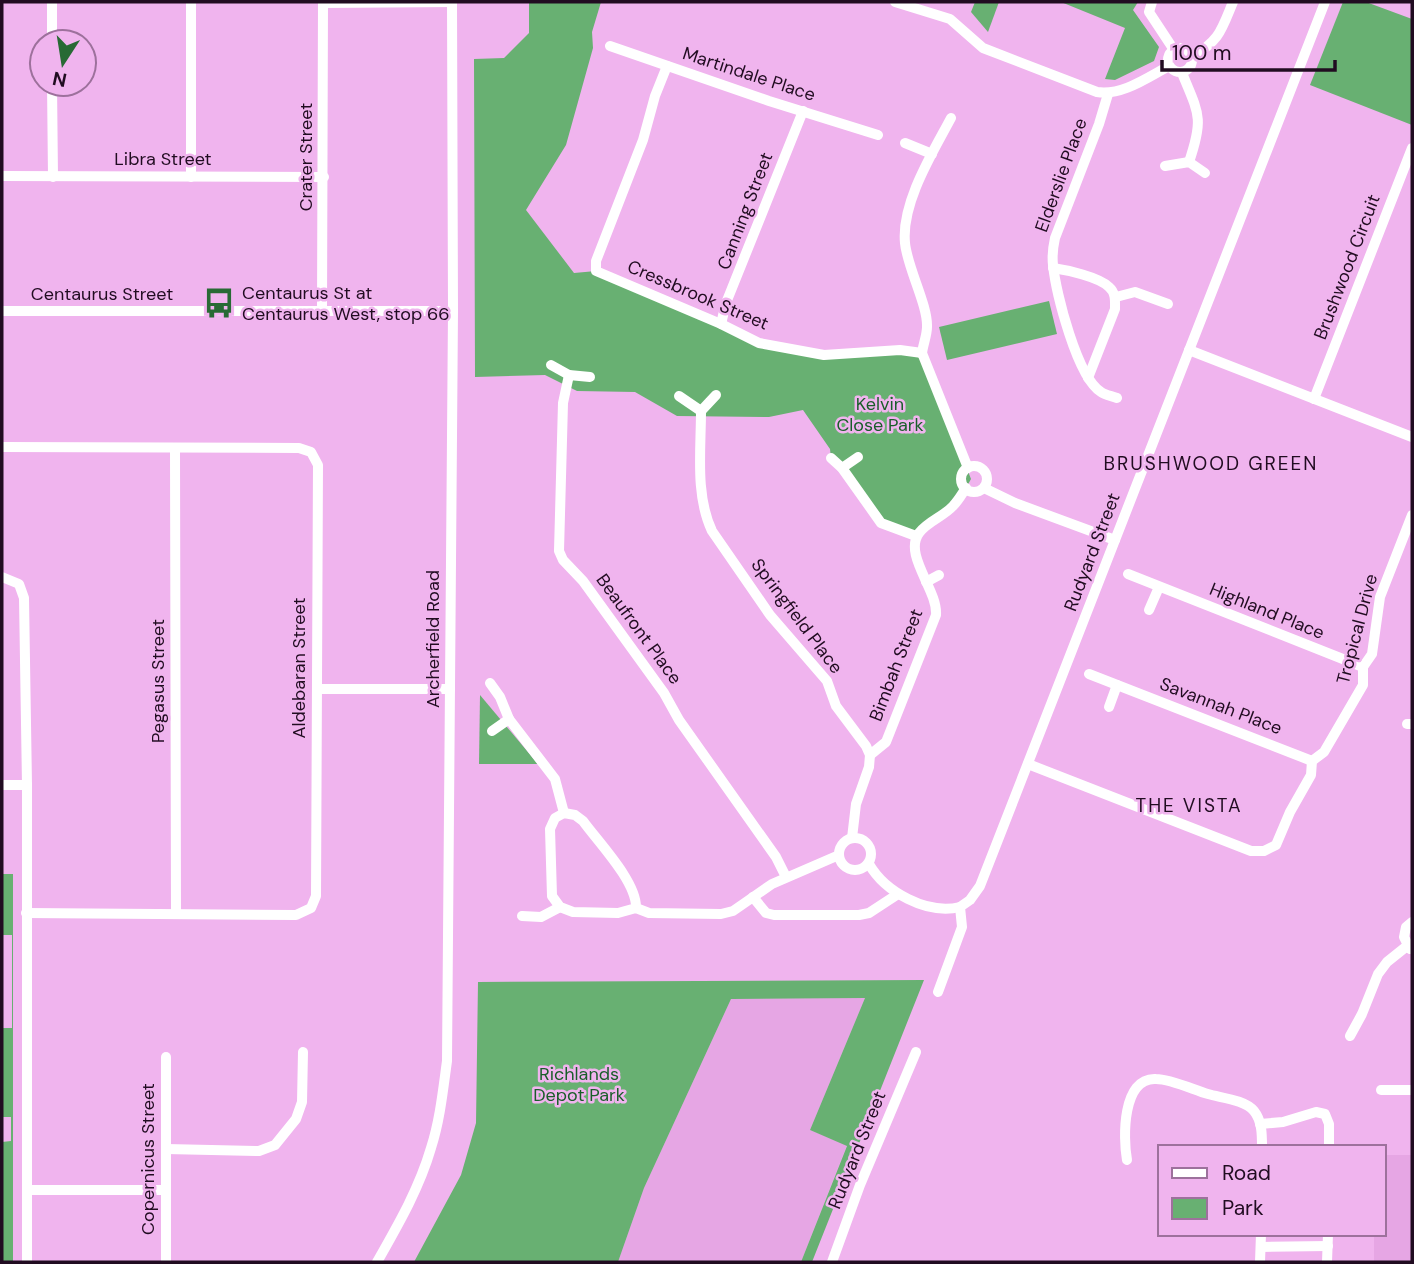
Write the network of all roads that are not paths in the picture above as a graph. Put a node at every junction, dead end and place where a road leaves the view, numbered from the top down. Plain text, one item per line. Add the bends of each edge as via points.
1 (52, 2) edge
2 (191, 2) edge
3 (323, 2) edge
4 (452, 2) edge
5 (895, 2) edge
6 (1152, 2) edge
7 (1233, 2) edge
8 (1325, 2) edge
9 (52, 28) edge
10 (610, 46) dead end
11 (1174, 50) junction
12 (1192, 57) junction
13 (667, 66) junction
14 (1168, 66) junction
15 (1182, 73) junction
16 (1108, 94) junction
17 (52, 98) edge
18 (803, 111) junction
19 (951, 118) dead end
20 (878, 135) dead end
21 (905, 143) dead end
22 (1412, 148) edge
23 (932, 154) junction
24 (1189, 162) junction
25 (1165, 166) dead end
26 (1205, 173) dead end
27 (2, 176) edge
28 (52, 177) junction
29 (191, 177) junction
30 (324, 177) junction
31 (1053, 268) junction
32 (1116, 298) junction
33 (1168, 304) dead end
34 (453, 311) junction
35 (2, 312) edge
36 (322, 312) junction
37 (721, 324) junction
38 (1189, 350) junction
39 (922, 353) junction
40 (551, 365) dead end
41 (569, 375) junction
42 (590, 377) dead end
43 (1088, 378) junction
44 (716, 395) dead end
45 (679, 397) dead end
46 (1117, 398) dead end
47 (1314, 399) junction
48 (701, 411) junction
49 (1412, 437) edge
50 (2, 447) edge
51 (175, 447) junction
52 (858, 457) dead end
53 (831, 458) dead end
54 (842, 468) junction
55 (968, 468) junction
56 (966, 488) junction
57 (984, 488) junction
58 (1412, 515) edge
59 (916, 536) junction
60 (1115, 540) junction
61 (939, 575) dead end
62 (1128, 575) dead end
63 (2, 577) edge
64 (926, 582) junction
65 (1158, 587) junction
66 (1149, 610) dead end
67 (1363, 667) junction
68 (1089, 674) dead end
69 (489, 683) dead end
70 (1117, 685) junction
71 (317, 689) junction
72 (450, 689) junction
73 (1109, 706) dead end
74 (509, 719) junction
75 (492, 731) dead end
76 (870, 755) junction
77 (1312, 761) junction
78 (1028, 764) junction
79 (2, 785) edge
80 (27, 785) junction
81 (564, 813) junction
82 (852, 838) junction
83 (839, 855) junction
84 (869, 864) junction
85 (786, 877) junction
86 (898, 894) junction
87 (753, 897) junction
88 (960, 907) junction
89 (560, 908) junction
90 (636, 908) junction
91 (26, 914) junction
92 (176, 914) junction
93 (522, 916) dead end
94 (1412, 922) edge
95 (1410, 948) edge
96 (938, 992) dead end
97 (1350, 1036) dead end
98 (303, 1052) dead end
99 (916, 1052) dead end
100 (166, 1056) dead end
101 (1381, 1090) dead end
102 (1412, 1090) edge
103 (1260, 1124) junction
104 (1262, 1145) edge
105 (1329, 1145) edge
106 (166, 1149) junction
107 (1126, 1160) dead end
108 (27, 1190) junction
109 (166, 1190) junction
110 (1261, 1236) edge
111 (1328, 1236) edge
112 (1328, 1246) junction
113 (1261, 1247) junction
114 (27, 1262) edge
115 (166, 1262) edge
116 (377, 1262) edge
117 (832, 1262) edge
118 (1260, 1262) edge
119 (1327, 1262) edge

1 - 9 street
2 - 29 street
3 - 4 street
3 - 30 street, Crater Street
4 - 34 street, Archerfield Road
5 - 16 street via 950,19 983,48
6 - 11 street via 1149,12
7 - 12 street via 1218,37
8 - 38 street, Rudyard Street
10 - 13 street, Martindale Place
11 - 12 street via 1184,49
11 - 14 street
12 - 15 street via 1191,67
13 - 18 street, Martindale Place
13 - 37 street, Cressbrook Street via 596,271
14 - 15 street
14 - 16 street
15 - 24 street via 1199,123
16 - 31 street, Elderslie Place via 1055,238
17 - 28 street
18 - 20 street, Martindale Place
18 - 37 street, Canning Street
19 - 23 street
21 - 23 street
22 - 47 street, Brushwood Circuit
23 - 39 street via 905,227 905,245 927,325
24 - 25 street
24 - 26 street
27 - 28 street, Libra Street
28 - 29 street, Libra Street
29 - 30 street, Libra Street
30 - 36 street, Crater Street
31 - 32 street via 1109,286
31 - 43 street, Elderslie Place via 1080,366
32 - 33 street via 1135,292
32 - 43 street
34 - 36 street, Centaurus Street
34 - 72 street, Archerfield Road
35 - 36 street, Centaurus Street
37 - 39 street, Cressbrook Street via 758,343 824,355
38 - 47 street
38 - 60 street, Rudyard Street
39 - 55 street
40 - 41 street
41 - 42 street
41 - 85 street, Beaufront Place via 563,403 559,551 563,561 583,581 664,693
43 - 46 street via 1100,392
44 - 48 street
45 - 48 street
47 - 49 street
48 - 76 street, Springfield Place via 702,500 712,531 771,615 827,681 836,706
50 - 51 street, Aldebaran Street
51 - 71 street, Aldebaran Street via 299,448 314,458 318,465
51 - 92 street, Pegasus Street
52 - 54 street
53 - 54 street
54 - 59 street via 881,523
55 - 56 street via 962,476
55 - 57 street via 985,472
56 - 57 street
56 - 59 street via 953,506
57 - 60 street
58 - 67 street, Tropical Drive via 1380,597 1372,654
59 - 64 street, Bimbah Street via 919,569
60 - 78 street, Rudyard Street
61 - 64 street
62 - 65 street, Highland Place
63 - 80 street via 19,584 24,598
64 - 76 street, Bimbah Street via 934,595 936,615 886,742
65 - 66 street
65 - 67 street, Highland Place
67 - 77 street, Tropical Drive via 1363,685 1324,752
68 - 70 street, Savannah Place
69 - 74 street
70 - 73 street
70 - 77 street, Savannah Place
71 - 72 street
71 - 92 street, Aldebaran Street via 316,896 311,908 296,915
72 - 116 street, Archerfield Road via 447,1061 440,1111 424,1169
74 - 75 street
74 - 81 street via 555,779
76 - 82 street via 856,803
77 - 78 street, Tropical Drive via 1311,775 1276,845 1264,851 1251,850
78 - 88 street, Rudyard Street via 980,886
79 - 80 street
80 - 91 street
81 - 89 street via 555,818 551,829 552,896
81 - 90 street via 583,821 631,886
82 - 83 street via 842,844
82 - 84 street via 869,845
83 - 84 street via 850,870
83 - 85 street
84 - 86 street via 877,878
85 - 87 street
86 - 87 street via 859,915 774,915 766,913
86 - 88 street via 936,909
87 - 90 street via 721,914 649,913
88 - 96 street via 962,927
89 - 90 street via 618,913
89 - 93 street via 541,916
91 - 92 street, Aldebaran Street
91 - 108 street
94 - 95 street via 1404,932
95 - 97 street via 1387,962 1378,974
98 - 106 street via 302,1102 296,1119 275,1145 260,1151
99 - 117 street, Rudyard Street
100 - 106 street, Copernicus Street
101 - 102 street
103 - 104 street
103 - 105 street via 1325,1114
103 - 107 street via 1248,1105 1155,1078 1139,1084 1132,1094 1123,1139
106 - 109 street, Copernicus Street
108 - 109 street
108 - 114 street
109 - 115 street, Copernicus Street
110 - 113 street
111 - 112 street
112 - 113 street
112 - 119 street
113 - 118 street

